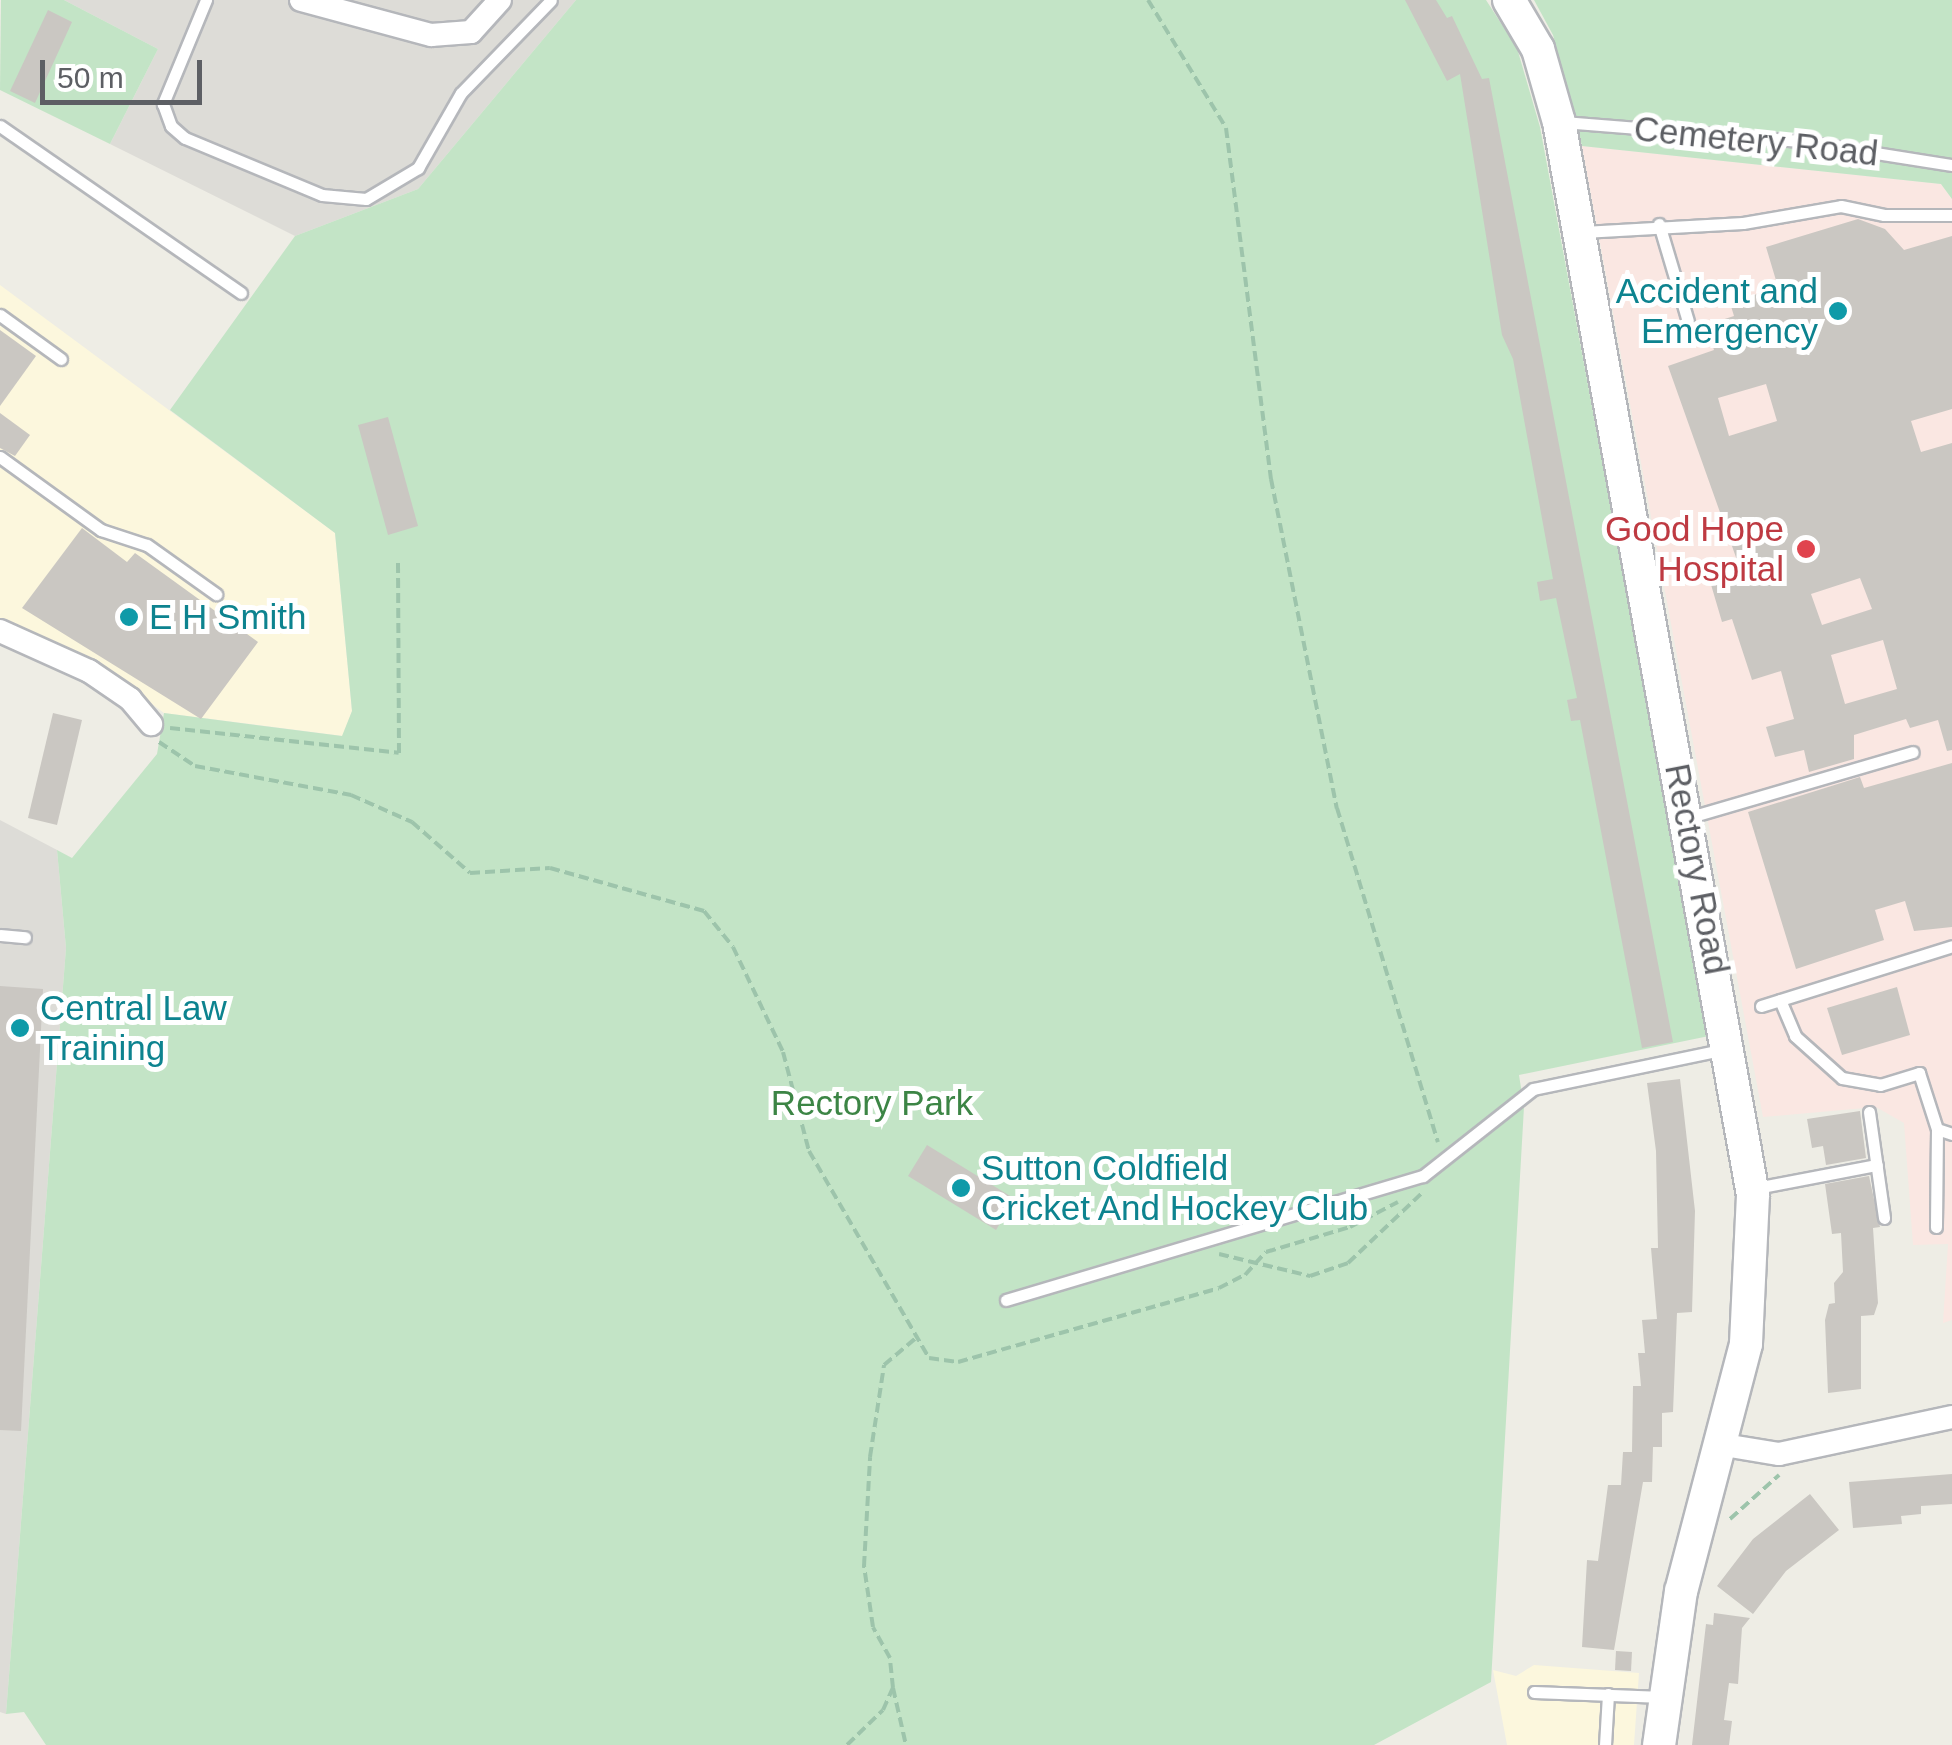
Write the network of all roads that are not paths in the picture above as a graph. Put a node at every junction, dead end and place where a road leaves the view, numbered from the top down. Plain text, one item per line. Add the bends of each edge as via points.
1 (206, 0) edge
2 (301, 0) edge
3 (500, 0) edge
4 (551, 0) edge
5 (1509, 0) edge
6 (333, 4) edge
7 (1559, 122) junction
8 (0, 126) edge
9 (1952, 166) edge
10 (1952, 215) edge
11 (1659, 224) junction
12 (1579, 233) junction
13 (241, 293) dead end
14 (0, 314) edge
15 (1688, 321) dead end
16 (61, 359) dead end
17 (0, 457) edge
18 (216, 594) dead end
19 (0, 630) edge
20 (150, 724) road end
21 (1913, 752) dead end
22 (1688, 818) junction
23 (0, 936) edge
24 (25, 937) dead end
25 (1952, 946) edge
26 (1780, 1000) junction
27 (1761, 1006) dead end
28 (1730, 1048) junction
29 (1868, 1112) dead end
30 (1937, 1129) junction
31 (1952, 1134) edge
32 (1877, 1166) junction
33 (1752, 1189) junction
34 (1884, 1218) dead end
35 (1936, 1227) dead end
36 (1006, 1300) dead end
37 (1952, 1416) edge
38 (1724, 1445) junction
39 (1534, 1692) dead end
40 (1608, 1694) junction
41 (1663, 1697) junction
42 (1605, 1745) edge
43 (1659, 1745) edge

1 - 4 lane via 163,104 172,126 185,138 322,195 366,199 418,168 460,93
2 - 6 street
3 - 6 street via 484,23 456,35 431,35
5 - 7 street, Rectory Road via 1538,49
7 - 9 lane, Cemetery Road via 1800,140
7 - 12 street, Rectory Road
8 - 13 lane
10 - 11 lane via 1884,215 1841,206 1743,223
11 - 12 lane
11 - 15 lane
12 - 22 street, Rectory Road
14 - 16 lane
17 - 18 lane via 101,530 147,544
19 - 20 street via 89,671 130,699
21 - 22 lane
22 - 28 street, Rectory Road
23 - 24 lane
25 - 26 lane
26 - 27 lane
26 - 30 lane via 1795,1036 1842,1078 1880,1084 1919,1073
28 - 33 street, Rectory Road
28 - 36 lane via 1521,1094 1423,1176
29 - 32 lane
30 - 31 lane
30 - 35 lane
32 - 33 lane
32 - 34 lane
33 - 38 street, Rectory Road via 1753,1299
37 - 38 street via 1785,1452
38 - 41 street, Rectory Road via 1681,1592
39 - 40 lane
40 - 41 lane
40 - 42 lane
41 - 43 street, Rectory Road

